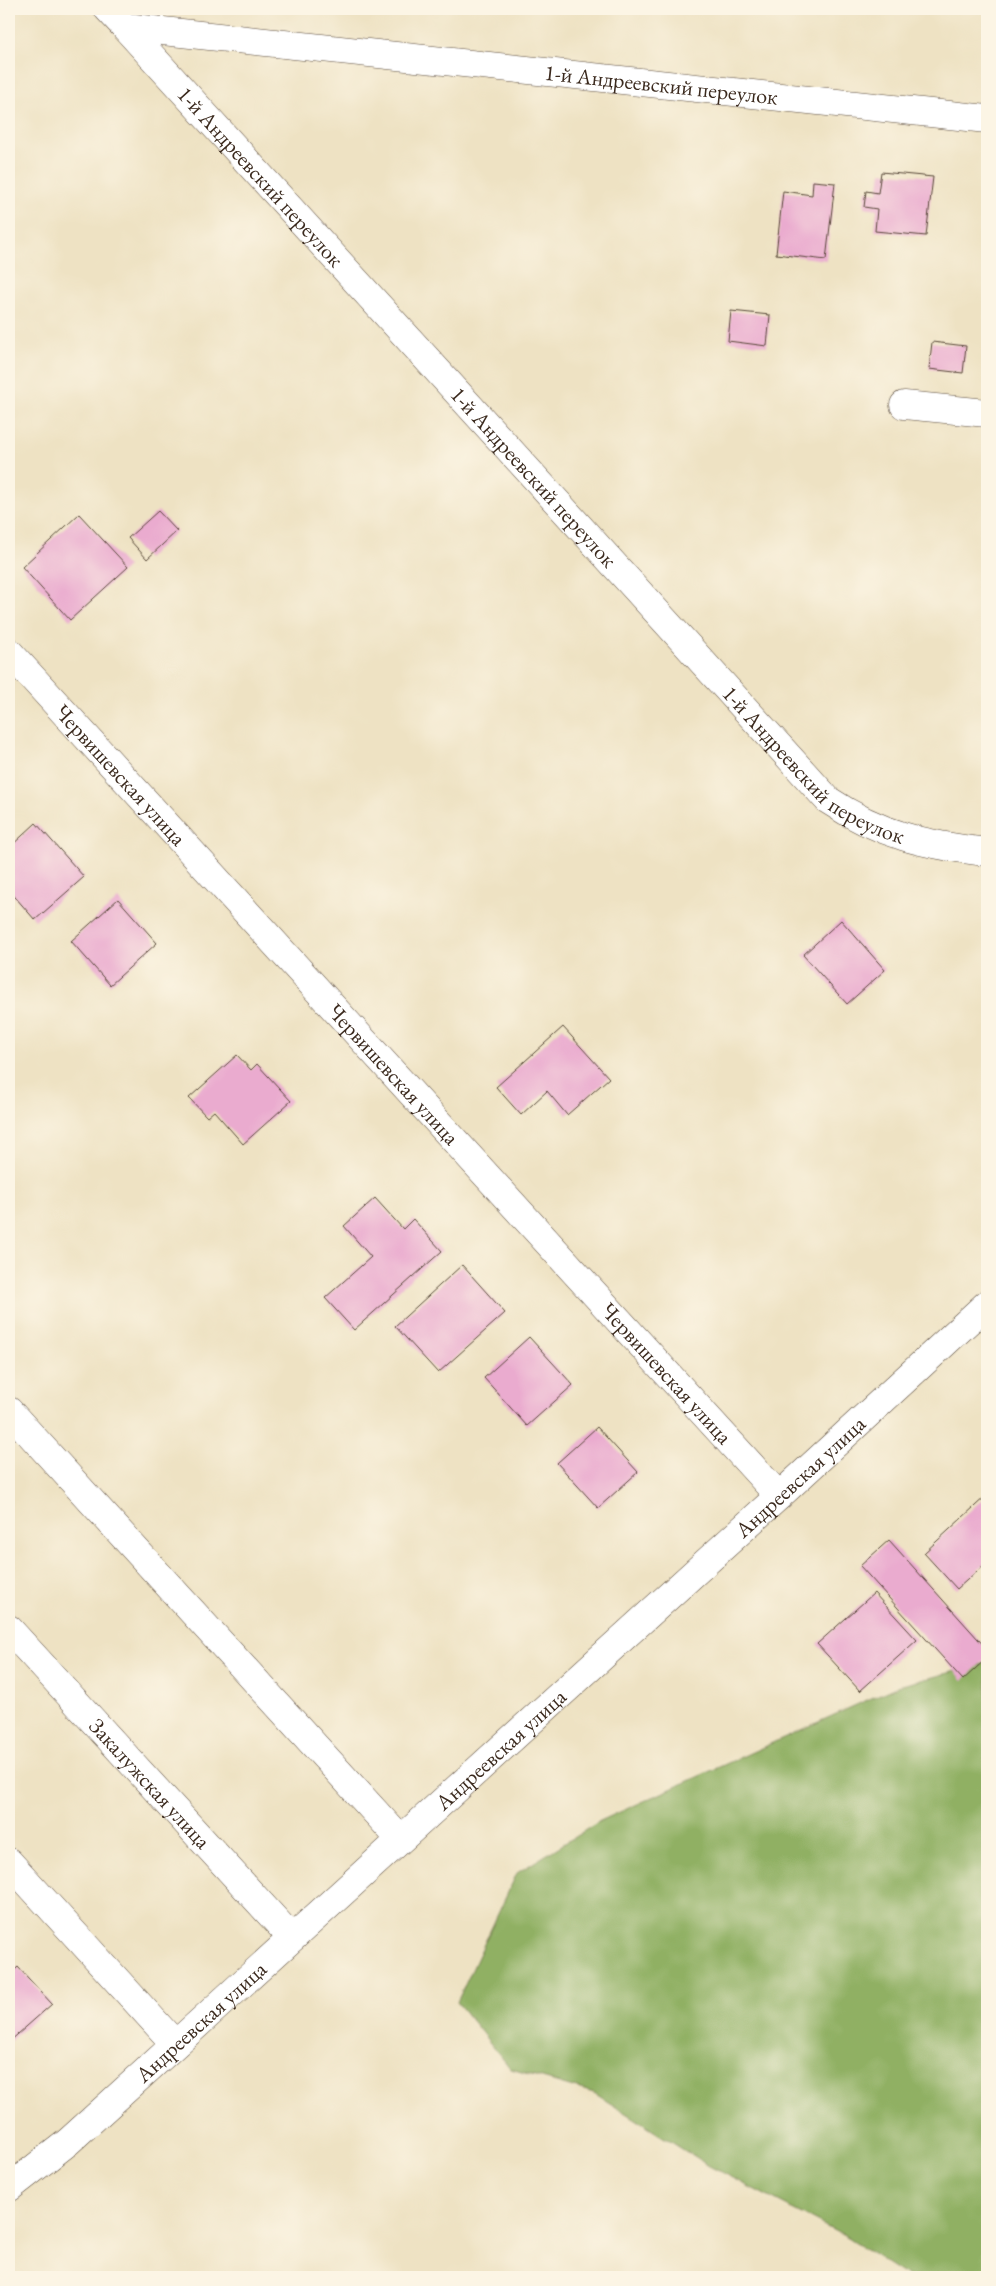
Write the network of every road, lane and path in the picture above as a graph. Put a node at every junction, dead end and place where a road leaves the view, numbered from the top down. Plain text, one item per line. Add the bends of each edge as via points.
1 (116, 18) edge
2 (987, 119) edge
3 (904, 404) dead end
4 (987, 413) edge
5 (9, 652) edge
6 (987, 852) edge
7 (987, 1304) edge
8 (9, 1411) edge
9 (779, 1496) junction
10 (9, 1629) edge
11 (400, 1839) junction
12 (9, 1862) edge
13 (292, 1938) junction
14 (175, 2044) junction
15 (9, 2188) edge

1 - 2 street, 1-й Андреевский переулок
1 - 6 street, 1-й Андреевский переулок via 828,800 873,827 949,848
3 - 4 street
5 - 9 street, Червишевская улица
7 - 9 street, Андреевская улица
8 - 11 street
9 - 11 street, Андреевская улица
10 - 13 street, Закалужская улица
11 - 13 street, Андреевская улица
12 - 14 street
13 - 14 street, Андреевская улица
14 - 15 street, Андреевская улица via 68,2142

